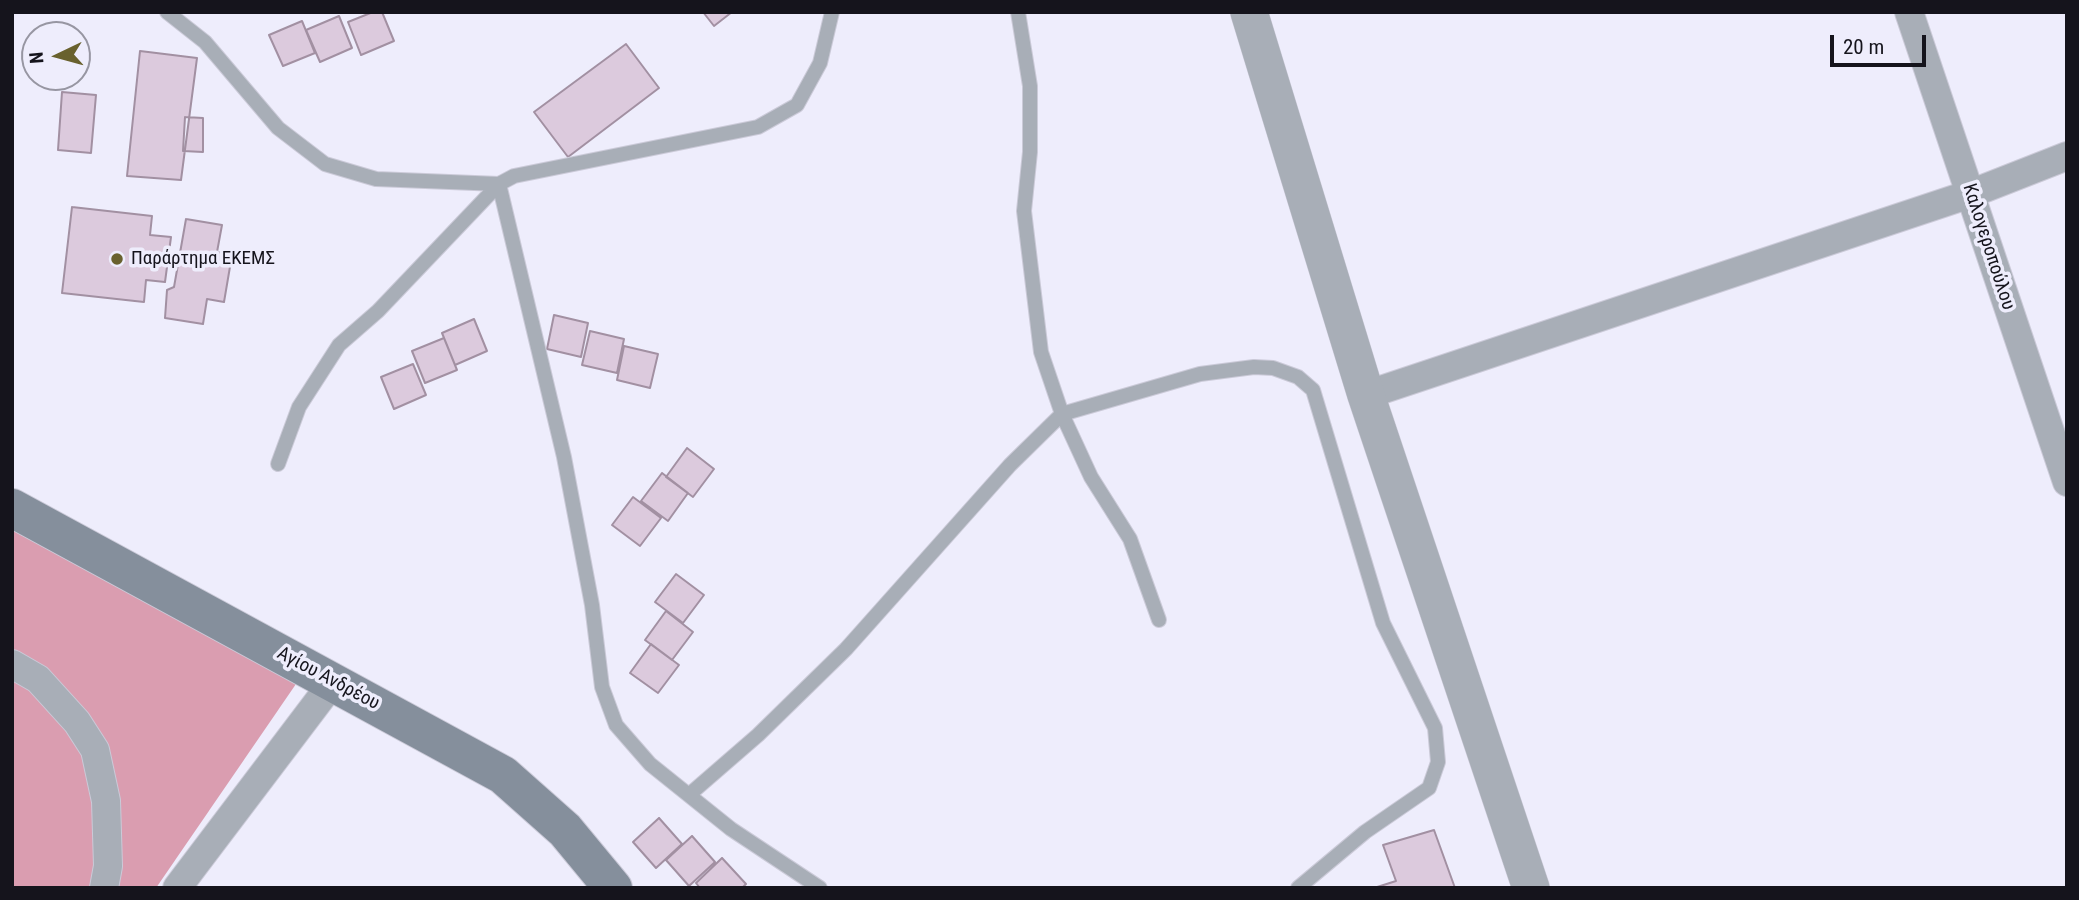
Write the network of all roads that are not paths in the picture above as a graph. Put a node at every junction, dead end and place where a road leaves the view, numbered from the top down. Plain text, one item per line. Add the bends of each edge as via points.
1 (167, 12) edge
2 (832, 12) edge
3 (1017, 12) edge
4 (1249, 12) edge
5 (1909, 12) edge
6 (2067, 156) edge
7 (499, 184) junction
8 (1970, 194) junction
9 (1367, 395) junction
10 (1062, 414) junction
11 (278, 464) dead end
12 (2067, 482) edge
13 (12, 508) edge
14 (1159, 620) dead end
15 (12, 664) edge
16 (333, 682) junction
17 (690, 794) junction
18 (104, 888) edge
19 (177, 888) edge
20 (613, 888) edge
21 (820, 888) edge
22 (1298, 888) edge
23 (1531, 888) edge

1 - 7 lane via 205,42 278,128 325,164 376,179
2 - 7 lane via 820,63 797,105 758,127 514,176
3 - 10 lane via 1030,86 1024,211 1031,286 1041,352
4 - 9 street
5 - 8 street, Καλογεροπούλου
6 - 8 street
7 - 11 lane via 378,311 339,345 299,407
7 - 17 lane via 564,457 592,605 602,687 616,725 650,764
8 - 9 street
8 - 12 street, Καλογεροπούλου
9 - 23 street
10 - 14 lane via 1091,478 1130,539
10 - 17 lane via 1010,465 846,649
10 - 22 lane via 1200,374 1254,367 1298,377 1313,390 1383,623 1435,728 1438,762 1429,788 1365,832
13 - 16 main road, Αγίου Ανδρέου
15 - 18 street via 38,679 95,750 106,801
16 - 19 street
16 - 20 main road, Αγίου Ανδρέου via 503,775 565,830
17 - 21 lane via 731,829

